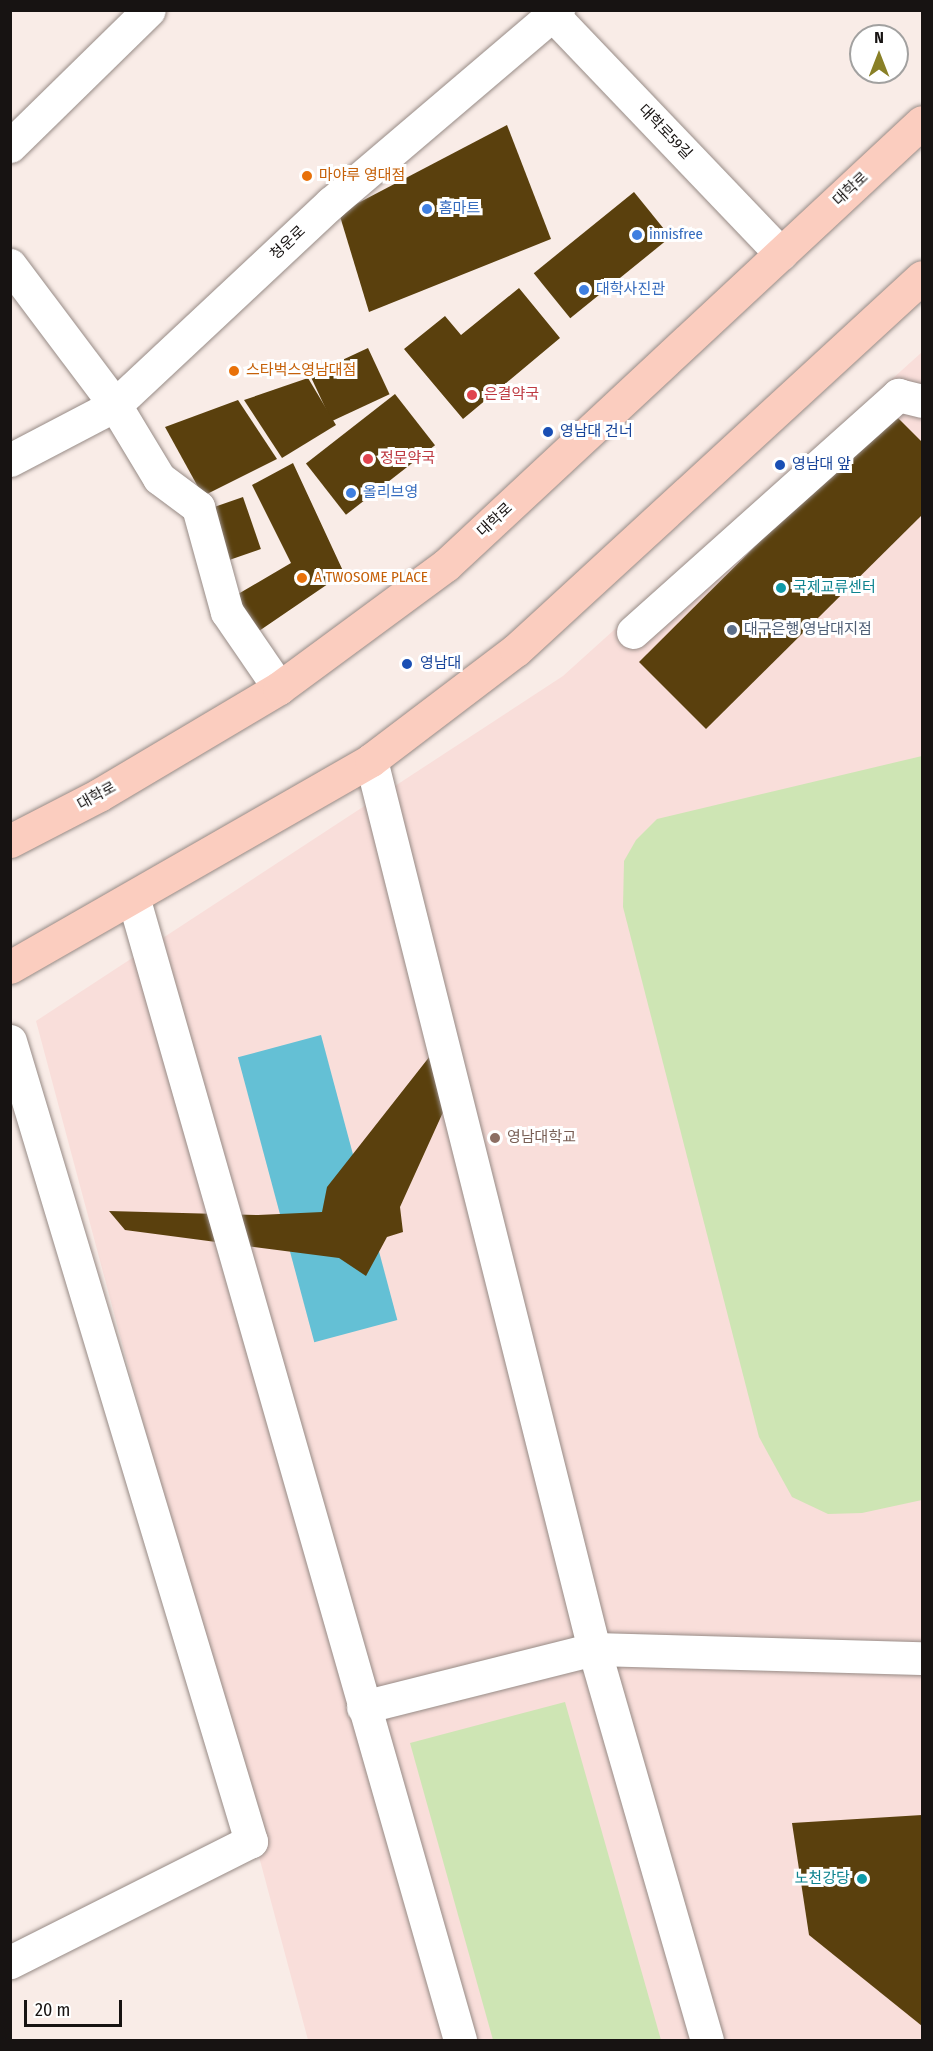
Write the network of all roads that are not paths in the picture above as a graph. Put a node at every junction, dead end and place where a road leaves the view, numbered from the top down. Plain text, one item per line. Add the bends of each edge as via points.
1 (149, 10) edge
2 (553, 12) edge
3 (922, 122) edge
4 (10, 146) edge
5 (781, 254) junction
6 (10, 265) edge
7 (922, 277) edge
8 (922, 401) edge
9 (115, 405) junction
10 (10, 460) edge
11 (633, 632) dead end
12 (279, 688) junction
13 (371, 760) junction
14 (10, 841) edge
15 (134, 900) junction
16 (10, 967) edge
17 (10, 1041) edge
18 (594, 1648) junction
19 (922, 1658) edge
20 (363, 1707) junction
21 (10, 1962) edge
22 (460, 2040) edge
23 (707, 2040) edge

1 - 4 street
2 - 5 street, 대학로59길
2 - 9 street, 청운로 via 331,203
3 - 5 main road, 대학로
5 - 12 main road, 대학로 via 446,565
6 - 9 street
7 - 13 main road via 516,650
8 - 11 street via 898,395
9 - 10 street, 청운로
9 - 12 street via 159,478 198,507 227,612
12 - 14 main road, 대학로 via 99,795
13 - 15 main road
13 - 18 street
15 - 16 main road
15 - 20 street
17 - 21 street via 251,1841
18 - 19 street
18 - 20 street
18 - 23 street
20 - 22 street

